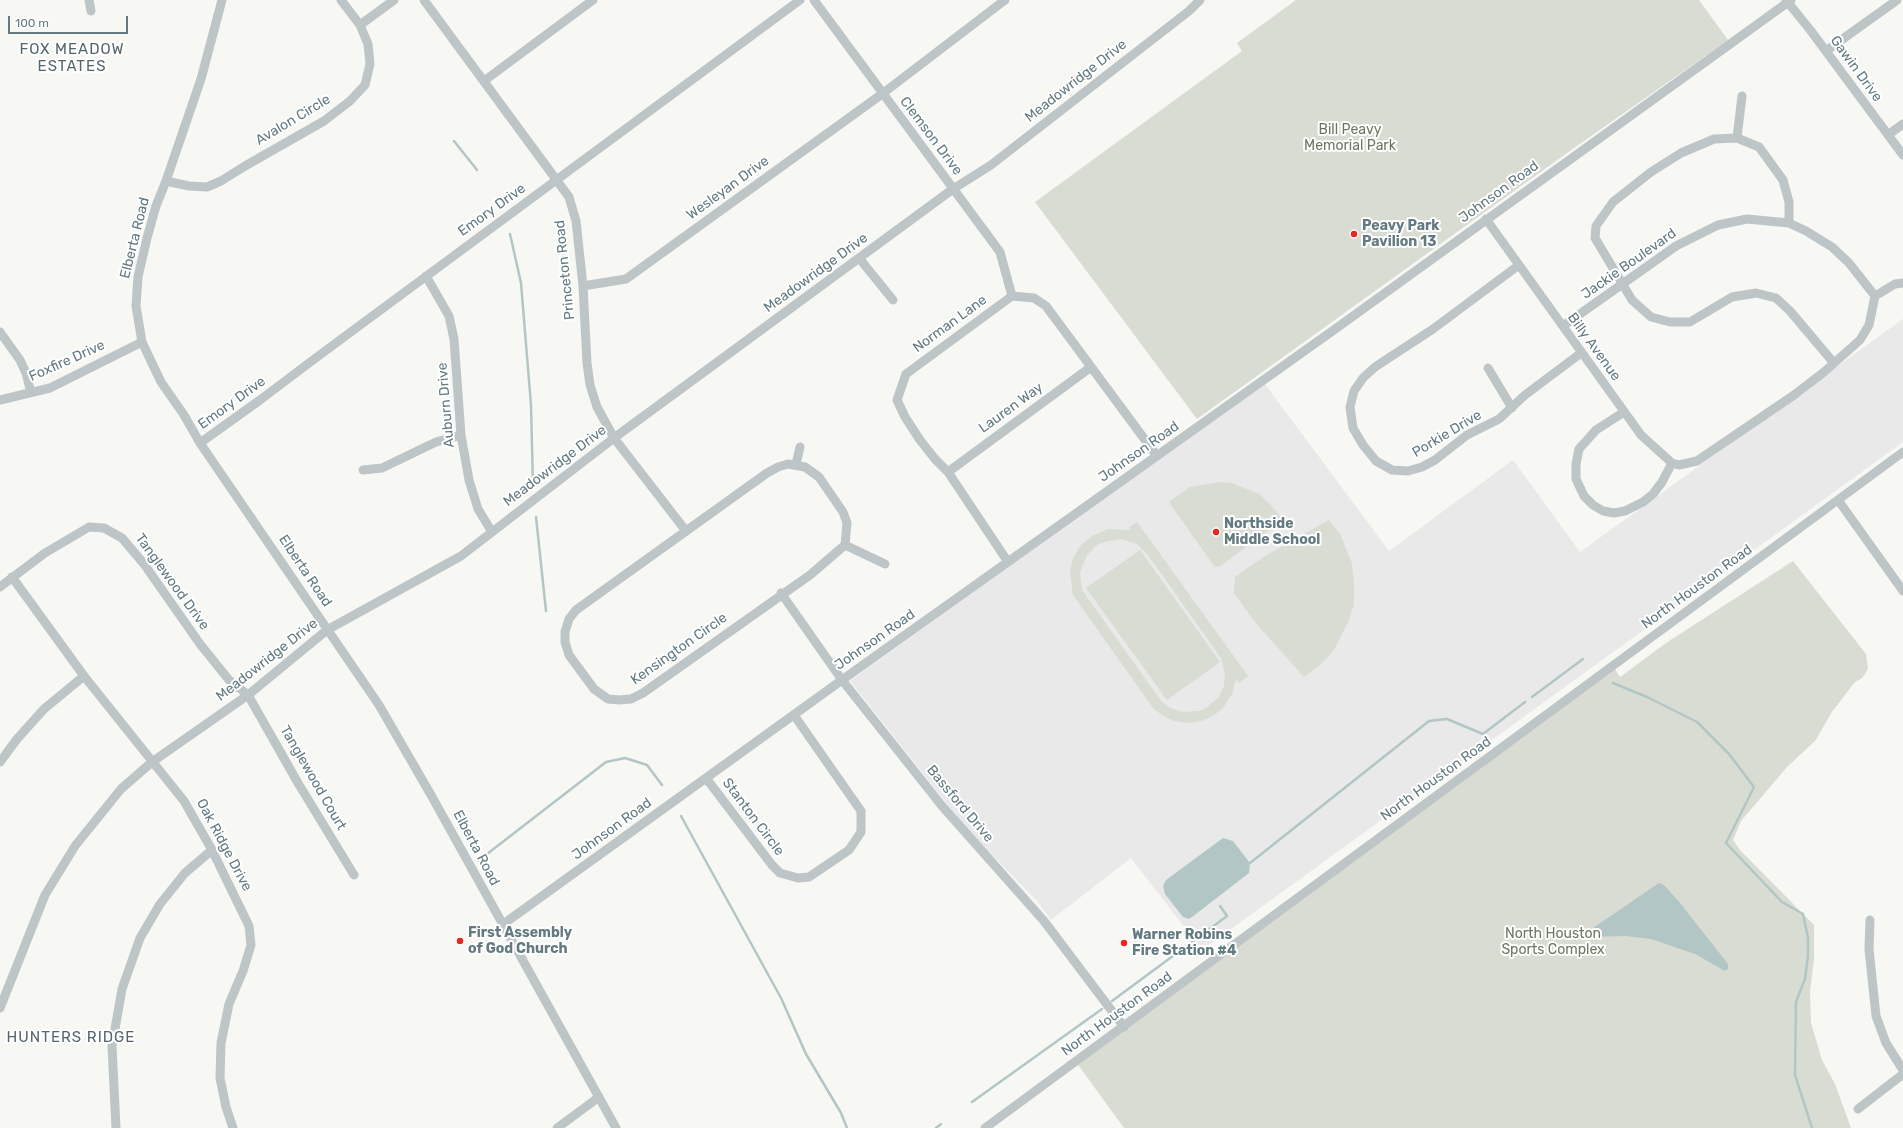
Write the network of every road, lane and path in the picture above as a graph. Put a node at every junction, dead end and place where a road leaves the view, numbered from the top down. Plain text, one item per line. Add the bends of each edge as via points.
1 (89, 0) edge
2 (222, 0) edge
3 (341, 0) edge
4 (394, 0) edge
5 (424, 0) edge
6 (593, 0) edge
7 (800, 0) edge
8 (814, 0) edge
9 (1005, 0) edge
10 (1200, 0) edge
11 (1897, 0) edge
12 (1788, 1) edge
13 (91, 11) dead end
14 (360, 25) junction
15 (1826, 51) junction
16 (484, 81) junction
17 (882, 94) junction
18 (1742, 96) dead end
19 (1903, 124) edge
20 (1888, 135) junction
21 (1738, 138) junction
22 (1903, 155) edge
23 (166, 181) junction
24 (557, 181) junction
25 (953, 189) junction
26 (1486, 219) junction
27 (1789, 223) junction
28 (859, 258) junction
29 (1519, 265) junction
30 (426, 276) junction
31 (1903, 283) edge
32 (1623, 285) junction
33 (582, 286) junction
34 (1012, 296) junction
35 (1875, 296) junction
36 (893, 300) dead end
37 (1563, 326) junction
38 (0, 332) edge
39 (142, 342) junction
40 (1581, 353) junction
41 (1833, 362) junction
42 (1091, 367) junction
43 (1488, 368) dead end
44 (31, 393) junction
45 (0, 400) edge
46 (1512, 408) junction
47 (1624, 412) junction
48 (461, 435) junction
49 (614, 438) junction
50 (200, 443) junction
51 (800, 447) dead end
52 (1903, 452) edge
53 (1157, 456) junction
54 (1672, 463) junction
55 (796, 464) junction
56 (363, 470) dead end
57 (948, 472) junction
58 (1838, 500) junction
59 (686, 531) junction
60 (492, 532) junction
61 (845, 545) junction
62 (1008, 562) junction
63 (885, 564) dead end
64 (12, 577) junction
65 (0, 587) edge
66 (1903, 591) edge
67 (781, 593) junction
68 (328, 630) junction
69 (84, 676) junction
70 (842, 680) junction
71 (248, 695) junction
72 (794, 715) junction
73 (0, 762) edge
74 (152, 762) junction
75 (706, 778) junction
76 (212, 850) junction
77 (354, 875) dead end
78 (1870, 920) dead end
79 (502, 925) junction
80 (0, 1008) edge
81 (1124, 1027) junction
82 (1903, 1070) edge
83 (1903, 1074) edge
84 (599, 1097) junction
85 (1858, 1109) dead end
86 (116, 1128) edge
87 (233, 1128) edge
88 (557, 1128) edge
89 (616, 1128) edge
90 (985, 1128) edge

1 - 13 street
2 - 23 street, Elberta Road via 201,79
3 - 14 street, Avalon Circle
4 - 14 street
5 - 16 street, Princeton Road
6 - 16 street
7 - 24 street, Emory Drive
8 - 17 street, Clemson Drive
9 - 17 street, Wesleyan Drive
10 - 25 street, Meadowridge Drive via 991,165
11 - 15 street
12 - 15 street, Gawin Drive
12 - 26 street, Johnson Road
14 - 23 street, Avalon Circle via 368,44 370,64 365,85 350,101 324,121 221,182 207,187
15 - 20 street, Gawin Drive
16 - 24 street, Princeton Road
17 - 25 street, Clemson Drive
17 - 33 street, Wesleyan Drive via 626,279
18 - 21 street
19 - 20 street
20 - 22 street, Gawin Drive
21 - 27 street via 1759,146 1783,180 1789,202
21 - 32 street via 1714,139 1681,153 1651,172 1613,202 1596,226 1595,238
23 - 39 street, Elberta Road via 156,206 138,277 136,306
24 - 30 street, Emory Drive
24 - 33 street, Princeton Road via 569,197 576,221
25 - 28 street, Meadowridge Drive
25 - 34 street, Clemson Drive via 1000,252
26 - 29 street, Billy Avenue
26 - 53 street, Johnson Road
27 - 32 street, Jackie Boulevard via 1747,219 1718,225 1676,246
27 - 35 street, Jackie Boulevard via 1832,247 1849,263
28 - 36 street
28 - 49 street, Meadowridge Drive
29 - 37 street, Billy Avenue
29 - 46 street, Porkie Drive via 1371,371 1354,391 1350,408 1353,428 1363,446 1376,461 1392,470 1408,471 1435,460 1457,441 1499,419
30 - 48 street, Auburn Drive via 438,293 451,323 456,352
30 - 50 street, Emory Drive
31 - 35 street via 1895,284
32 - 37 street, Jackie Boulevard
32 - 41 street via 1632,300 1651,317 1670,322 1690,322 1732,297 1756,293 1776,298
33 - 49 street, Princeton Road via 590,385 597,407
34 - 42 street via 1034,298 1046,306
34 - 57 street, Norman Lane via 906,374 901,386 897,400 904,416 935,459
35 - 41 street via 1869,325 1860,340
37 - 40 street, Billy Avenue
38 - 44 street via 20,360
39 - 44 street, Foxfire Drive via 50,388
39 - 50 street, Elberta Road via 162,382
40 - 46 street, Porkie Drive
40 - 47 street, Billy Avenue
41 - 54 street via 1794,395 1697,461 1688,464
42 - 53 street
42 - 57 street, Lauren Way
43 - 46 street
44 - 45 street, Foxfire Drive
47 - 54 street, Billy Avenue via 1641,435
47 - 54 street via 1596,430 1579,449 1576,479 1584,496 1603,511 1625,511 1653,494
48 - 56 street via 436,442 382,468
48 - 60 street, Auburn Drive via 469,480 478,509
49 - 59 street, Princeton Road
49 - 60 street, Meadowridge Drive
50 - 68 street, Elberta Road
51 - 55 street
52 - 58 street, North Houston Road
53 - 62 street, Johnson Road
55 - 59 street, Kensington Circle via 778,467 767,473
55 - 61 street via 804,466 819,477 843,512 847,523
57 - 62 street, Norman Lane
58 - 66 street
58 - 81 street, North Houston Road
59 - 67 street, Kensington Circle via 576,610 569,619 564,632 569,655 594,689 608,699 631,699 643,692
60 - 68 street, Meadowridge Drive via 461,556
61 - 63 street
61 - 67 street, Kensington Circle via 810,575
62 - 70 street, Johnson Road
64 - 65 street, Tanglewood Drive
64 - 69 street, Oak Ridge Drive
64 - 71 street, Tanglewood Drive via 45,553 89,527 104,528 122,538 144,564 200,644 229,680
67 - 70 street, Bassford Drive
68 - 71 street, Meadowridge Drive
68 - 79 street, Elberta Road via 379,705
69 - 73 street via 44,709
69 - 74 street, Oak Ridge Drive
70 - 72 street, Johnson Road
70 - 81 street, Bassford Drive via 942,806 1044,921
71 - 74 street, Meadowridge Drive
71 - 77 street, Tanglewood Court
72 - 75 street, Johnson Road
72 - 75 street, Stanton Circle via 861,811 861,832 849,850 809,877 798,878 780,873
74 - 76 street, Oak Ridge Drive via 184,801
74 - 80 street, Meadowridge Drive via 121,789 74,846 45,895
75 - 79 street, Johnson Road
76 - 86 street via 185,873 160,904 140,938 122,989 112,1046
76 - 87 street, Oak Ridge Drive via 249,926 251,945 229,1004 221,1042 220,1078
78 - 82 street via 1869,949 1876,1016 1886,1043
79 - 84 street, Elberta Road
81 - 90 street, North Houston Road
83 - 85 street
84 - 88 street
84 - 89 street, Elberta Road

